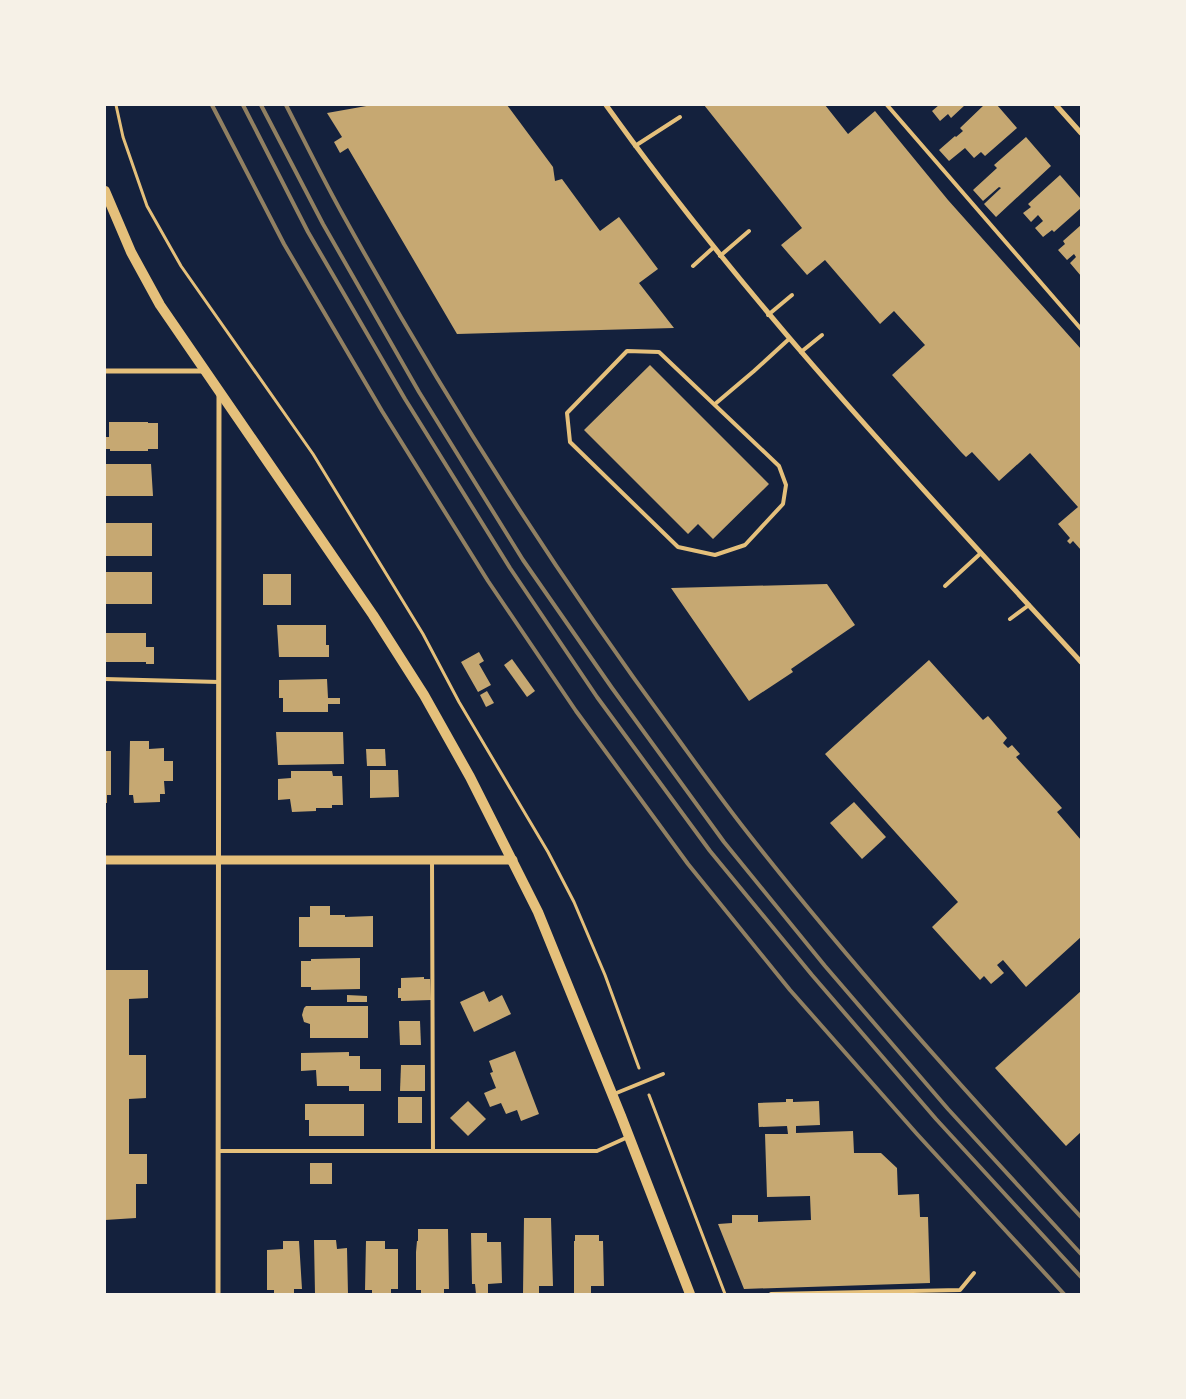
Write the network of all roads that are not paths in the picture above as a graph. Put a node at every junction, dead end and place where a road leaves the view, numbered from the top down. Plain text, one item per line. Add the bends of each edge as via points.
1 (606, 105) edge
2 (887, 105) edge
3 (1056, 105) edge
4 (680, 116) dead end
5 (1081, 133) edge
6 (635, 146) junction
7 (105, 191) edge
8 (749, 231) dead end
9 (714, 247) junction
10 (720, 256) junction
11 (693, 266) dead end
12 (792, 294) dead end
13 (768, 314) junction
14 (1081, 329) edge
15 (822, 335) dead end
16 (789, 339) junction
17 (801, 352) junction
18 (105, 371) edge
19 (205, 371) junction
20 (219, 390) junction
21 (715, 404) junction
22 (981, 553) junction
23 (945, 586) dead end
24 (1028, 605) junction
25 (1010, 619) dead end
26 (1081, 662) edge
27 (105, 679) edge
28 (219, 682) junction
29 (432, 859) junction
30 (105, 860) edge
31 (218, 860) junction
32 (513, 860) junction
33 (663, 1074) dead end
34 (612, 1095) junction
35 (629, 1137) junction
36 (218, 1150) junction
37 (433, 1150) junction
38 (974, 1273) dead end
39 (218, 1294) edge
40 (690, 1294) edge
41 (771, 1294) edge

1 - 6 street
2 - 14 lane
3 - 5 street
4 - 6 lane
6 - 9 street
7 - 19 main road via 142,274
8 - 10 lane
9 - 10 street
9 - 11 lane
10 - 13 street
12 - 13 lane
13 - 16 street
15 - 17 lane
16 - 17 street
16 - 21 lane
17 - 22 street
18 - 19 street
19 - 20 main road
20 - 28 street
20 - 32 main road via 399,655 452,744
21 - 21 lane via 659,352 627,351 566,413 570,442 678,547 715,554 745,545 784,504 786,485 779,466
22 - 23 lane
22 - 24 street
24 - 25 lane
24 - 26 street
27 - 28 lane
28 - 31 street
29 - 31 street
29 - 32 street
29 - 37 lane
30 - 31 street
31 - 36 street
32 - 34 main road via 538,912
33 - 34 lane
34 - 35 main road
35 - 37 lane via 597,1150
35 - 40 main road
36 - 37 lane
36 - 39 street
38 - 41 lane via 960,1290

